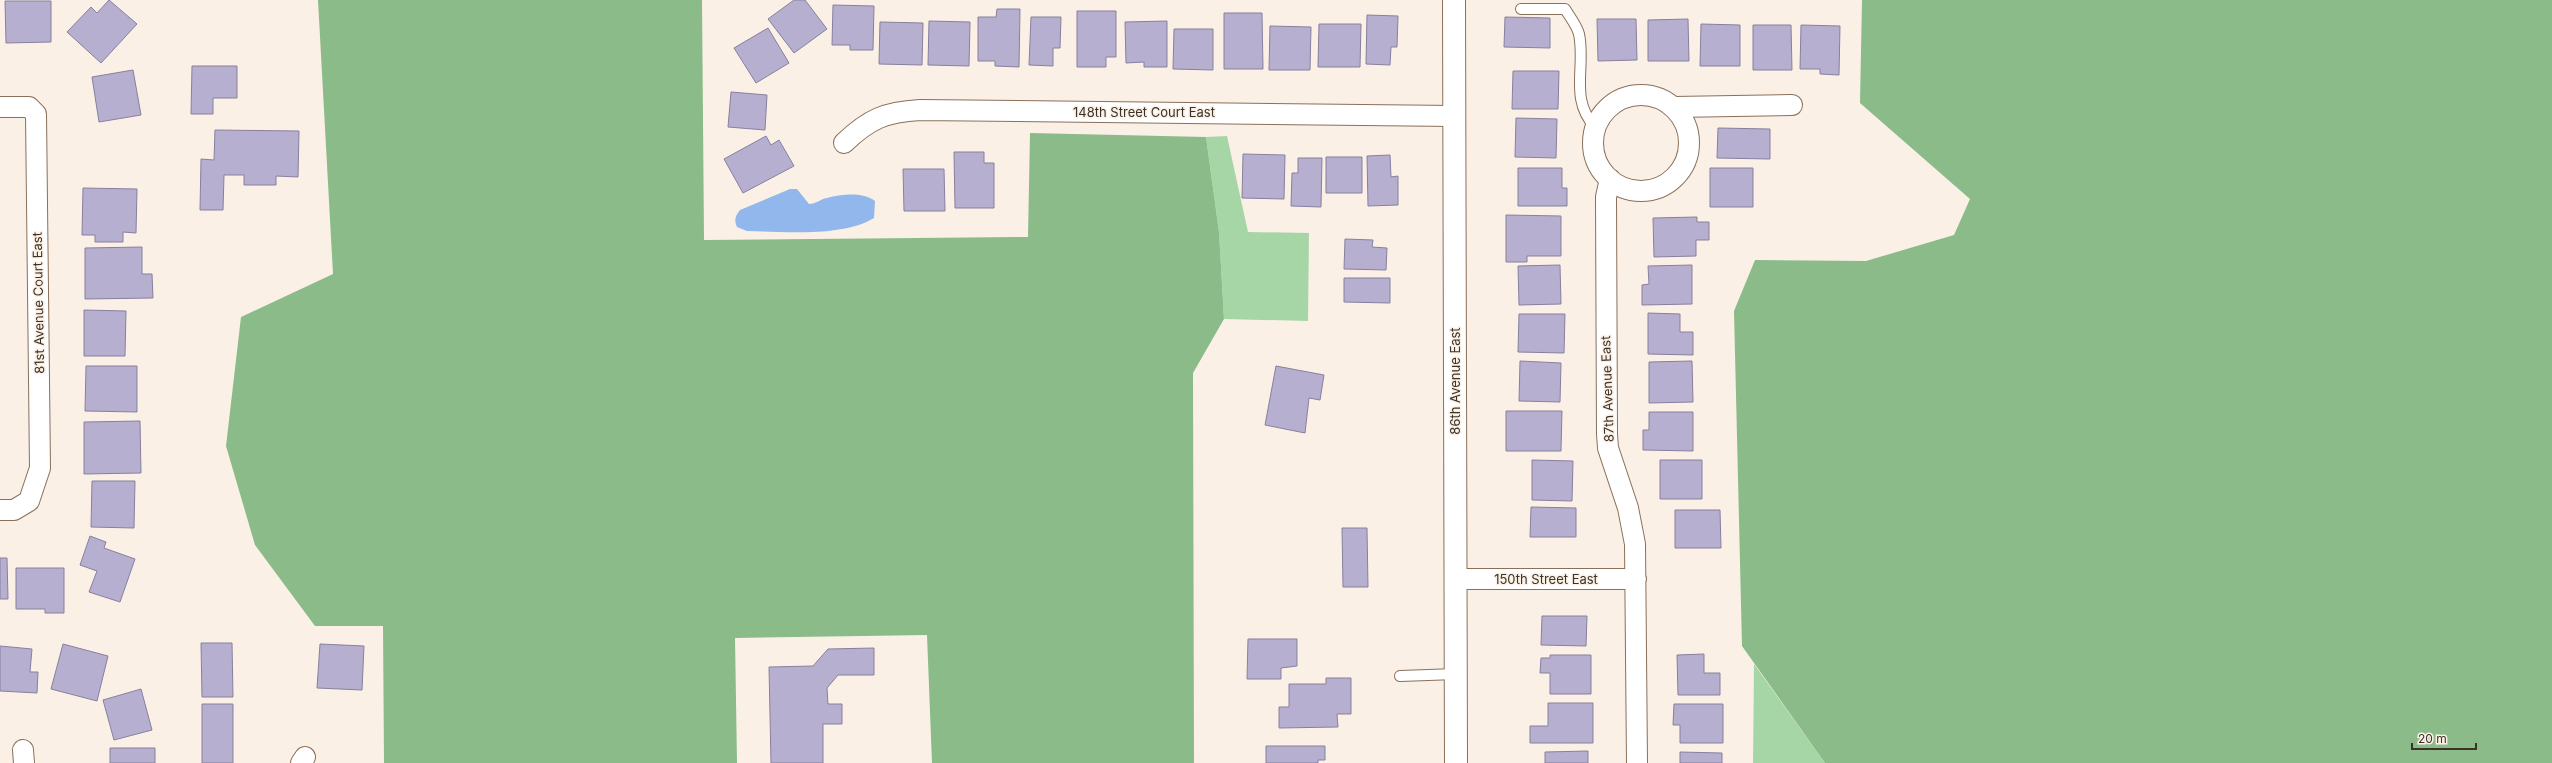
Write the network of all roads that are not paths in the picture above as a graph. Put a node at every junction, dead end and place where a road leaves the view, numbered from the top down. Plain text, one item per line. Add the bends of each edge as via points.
1 (1454, 0) edge
2 (1521, 9) dead end
3 (1792, 105) dead end
4 (0, 107) edge
5 (1674, 107) junction
6 (1454, 116) junction
7 (1595, 127) junction
8 (844, 143) dead end
9 (1610, 179) junction
10 (0, 510) edge
11 (1456, 579) junction
12 (1636, 579) junction
13 (1456, 674) junction
14 (1400, 676) dead end
15 (1456, 763) edge
16 (1637, 763) edge

1 - 6 street, 86th Avenue East
2 - 7 lane via 1565,9 1579,33 1581,105 1585,117
3 - 5 street
4 - 10 street, 81st Avenue Court East via 29,107 36,114 40,468 29,501 14,510
5 - 7 street via 1660,98 1645,95 1629,96 1608,108
5 - 9 street via 1684,120 1689,135 1689,151 1674,179 1660,187 1644,191 1628,190
6 - 8 street, 148th Street Court East via 920,110 898,111 876,118
6 - 11 street, 86th Avenue East
7 - 9 street via 1592,143 1595,158 1602,172
9 - 12 street, 87th Avenue East via 1606,197 1606,434 1608,448 1628,508 1635,544
11 - 12 street, 150th Street East
11 - 13 street, 86th Avenue East
12 - 16 street, 87th Avenue East
13 - 14 lane
13 - 15 street, 86th Avenue East

